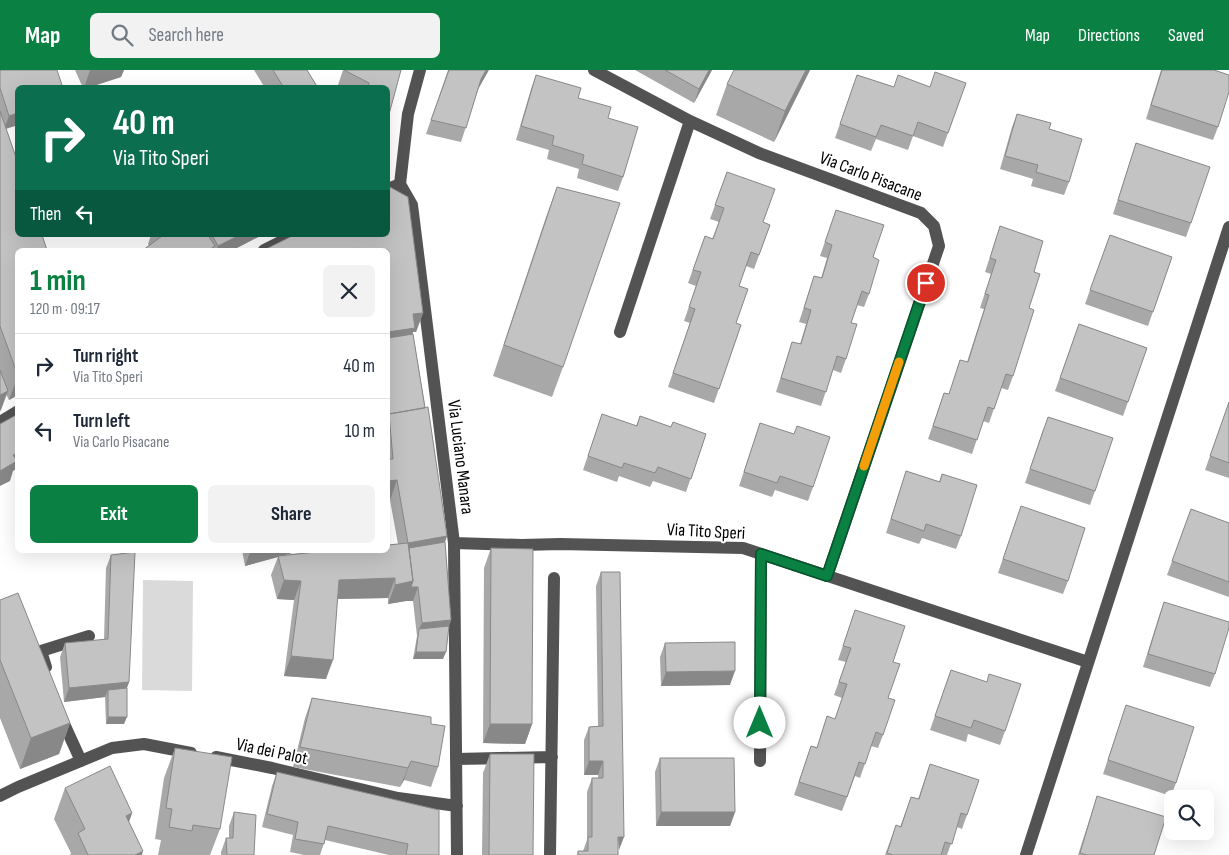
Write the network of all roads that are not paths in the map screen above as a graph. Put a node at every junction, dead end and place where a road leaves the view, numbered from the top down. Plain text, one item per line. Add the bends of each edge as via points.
1 (420, 70) edge
2 (594, 70) edge
3 (690, 121) junction
4 (400, 184) junction
5 (390, 187) edge
6 (1229, 227) edge
7 (290, 237) edge
8 (268, 248) edge
9 (620, 332) dead end
10 (15, 413) edge
11 (0, 422) edge
12 (454, 544) junction
13 (761, 554) junction
14 (827, 576) junction
15 (554, 578) dead end
16 (89, 636) dead end
17 (1088, 662) junction
18 (49, 678) edge
19 (57, 704) edge
20 (552, 757) junction
21 (456, 759) junction
22 (81, 761) junction
23 (760, 761) dead end
24 (0, 796) edge
25 (457, 806) junction
26 (457, 855) edge
27 (550, 855) edge
28 (1026, 855) edge

1 - 4 street via 408,114
2 - 3 street, Via Carlo Pisacane
3 - 9 street
3 - 14 street, Via Carlo Pisacane via 759,152 921,213 934,226 938,246
4 - 5 street
4 - 12 street, Via Luciano Manara via 412,205
6 - 17 street
7 - 8 street
10 - 11 street
12 - 13 street, Via Tito Speri via 743,548
12 - 21 street, Via Luciano Manara
13 - 14 street, Via Tito Speri
13 - 23 street
14 - 17 street, Via Tito Speri
15 - 20 street
16 - 18 street via 41,651
17 - 28 street
19 - 22 street
20 - 21 street
20 - 27 street
21 - 25 street, Via Luciano Manara
22 - 24 street, Via dei Palot
22 - 25 street, Via dei Palot via 112,748 144,744 272,768 398,798
25 - 26 street, Via Luciano Manara

